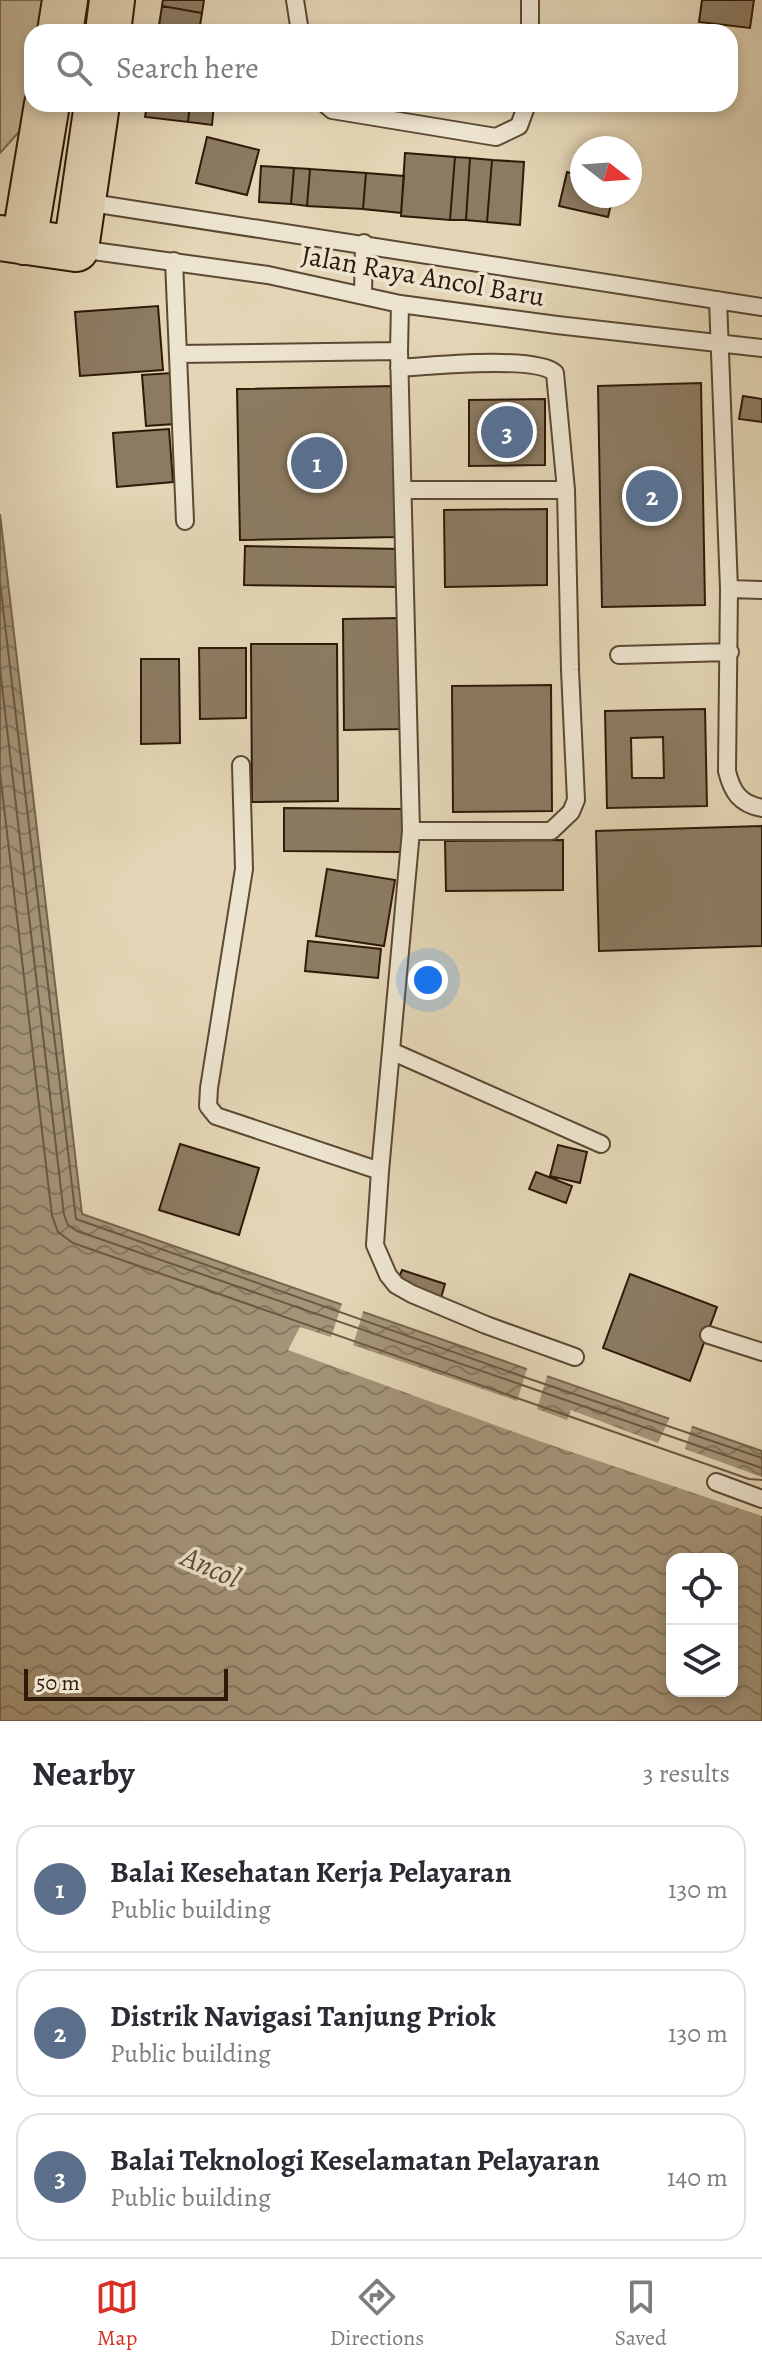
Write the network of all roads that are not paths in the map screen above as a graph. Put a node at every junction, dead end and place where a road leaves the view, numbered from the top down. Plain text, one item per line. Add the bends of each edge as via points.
1 (65, 0) edge
2 (112, 0) edge
3 (295, 0) edge
4 (530, 0) edge
5 (61, 24) edge
6 (109, 24) edge
7 (299, 24) edge
8 (530, 24) edge
9 (44, 112) edge
10 (96, 112) edge
11 (344, 112) edge
12 (524, 112) edge
13 (16, 191) edge
14 (83, 202) junction
15 (12, 240) edge
16 (364, 243) junction
17 (76, 249) junction
18 (174, 261) junction
19 (363, 295) junction
20 (718, 300) junction
21 (400, 304) junction
22 (762, 307) edge
23 (720, 343) junction
24 (762, 348) edge
25 (178, 354) junction
26 (399, 360) junction
27 (403, 490) junction
28 (566, 490) junction
29 (185, 521) dead end
30 (729, 589) junction
31 (762, 590) edge
32 (730, 652) junction
33 (619, 655) dead end
34 (241, 769) dead end
35 (762, 808) edge
36 (411, 831) junction
37 (391, 1051) junction
38 (601, 1144) dead end
39 (380, 1171) junction
40 (709, 1335) dead end
41 (762, 1352) edge
42 (575, 1357) dead end
43 (716, 1482) dead end
44 (762, 1499) edge

1 - 5 highway
2 - 6 highway
3 - 7 lane
4 - 8 lane
9 - 13 highway
10 - 14 highway
11 - 12 lane via 496,137 519,126
13 - 14 highway
13 - 15 highway
14 - 16 lane
14 - 17 highway
15 - 17 highway
16 - 19 lane
16 - 20 lane
17 - 18 lane, Jalan Raya Ancol Baru
18 - 19 lane, Jalan Raya Ancol Baru
18 - 25 lane
19 - 21 lane, Jalan Raya Ancol Baru
20 - 22 lane
20 - 23 lane
21 - 23 lane, Jalan Raya Ancol Baru
21 - 26 lane
23 - 24 lane, Jalan Raya Ancol Baru
23 - 30 lane
25 - 26 lane
25 - 29 lane
26 - 27 lane
26 - 28 lane via 551,370
27 - 28 lane
27 - 36 lane
28 - 36 lane via 576,800 571,812 551,831
30 - 31 lane
30 - 32 lane
32 - 33 lane
32 - 35 lane via 727,771 736,796
34 - 39 lane via 244,869 208,1106 211,1113
36 - 37 lane
37 - 38 lane
37 - 39 lane
39 - 42 lane via 375,1245 396,1285
40 - 41 lane
43 - 44 lane

